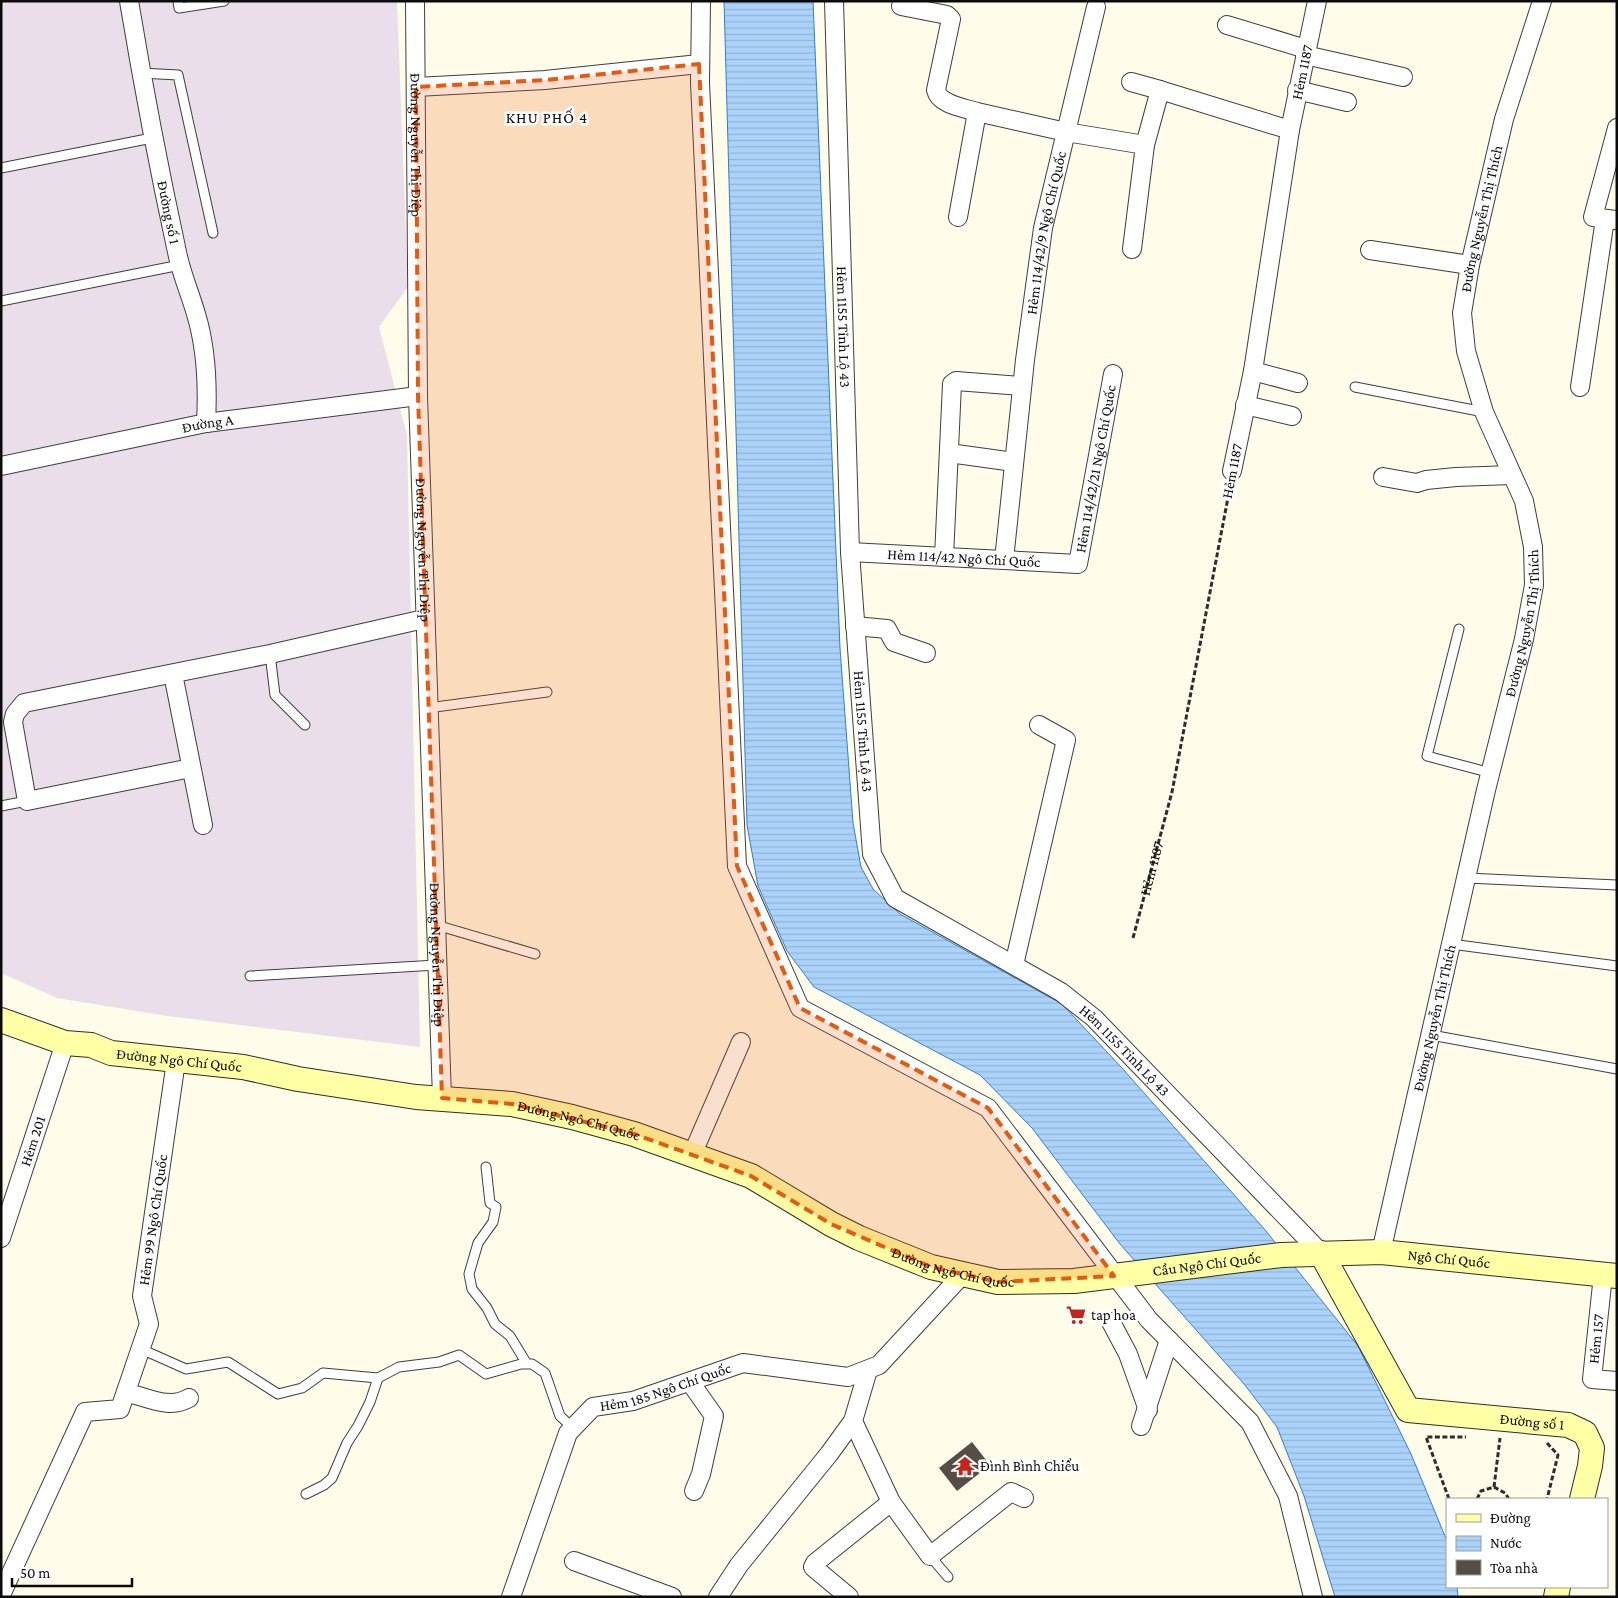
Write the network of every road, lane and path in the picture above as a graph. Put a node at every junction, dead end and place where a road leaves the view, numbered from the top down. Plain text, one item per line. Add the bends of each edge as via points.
1 (129, 1) edge
2 (178, 1) edge
3 (224, 1) edge
4 (415, 1) edge
5 (701, 1) edge
6 (834, 1) edge
7 (1317, 1) edge
8 (1542, 1) edge
9 (901, 6) dead end
10 (1096, 7) dead end
11 (1227, 25) dead end
12 (1305, 52) junction
13 (699, 64) junction
14 (141, 73) junction
15 (1403, 77) dead end
16 (1131, 82) dead end
17 (416, 87) junction
18 (1160, 90) junction
19 (1297, 90) junction
20 (1347, 102) dead end
21 (977, 112) junction
22 (1617, 128) edge
23 (1290, 130) junction
24 (1066, 132) junction
25 (152, 138) junction
26 (1145, 145) junction
27 (1, 168) edge
28 (958, 217) dead end
29 (1611, 220) edge
30 (213, 233) dead end
31 (1132, 249) dead end
32 (1370, 250) dead end
33 (180, 265) junction
34 (1470, 265) junction
35 (1, 301) edge
36 (1253, 372) junction
37 (1114, 374) dead end
38 (1298, 383) dead end
39 (1022, 386) junction
40 (1355, 387) dead end
41 (1580, 387) dead end
42 (418, 396) junction
43 (1245, 405) junction
44 (1484, 412) junction
45 (1292, 416) dead end
46 (206, 423) junction
47 (949, 453) junction
48 (1014, 462) junction
49 (1, 466) edge
50 (1232, 471) joint
51 (1511, 475) junction
52 (1382, 477) dead end
53 (850, 552) junction
54 (944, 557) junction
55 (1004, 560) junction
56 (1078, 564) joint
57 (424, 619) junction
58 (855, 626) junction
59 (1459, 628) dead end
60 (926, 653) dead end
61 (270, 654) junction
62 (173, 674) junction
63 (547, 692) dead end
64 (427, 708) junction
65 (305, 725) dead end
66 (1039, 725) dead end
67 (191, 768) junction
68 (1491, 772) junction
69 (27, 801) junction
70 (1, 806) edge
71 (203, 825) dead end
72 (1467, 878) junction
73 (1617, 885) edge
74 (436, 925) junction
75 (1133, 938) dead end
76 (1451, 944) junction
77 (535, 954) dead end
78 (438, 965) junction
79 (1014, 965) junction
80 (1617, 966) edge
81 (250, 976) dead end
82 (1, 1020) edge
83 (1431, 1035) junction
84 (742, 1042) dead end
85 (66, 1043) junction
86 (176, 1060) junction
87 (1617, 1069) edge
88 (442, 1098) junction
89 (692, 1154) junction
90 (486, 1167) dead end
91 (8, 1200) edge
92 (1, 1238) edge
93 (1381, 1252) junction
94 (1321, 1253) junction
95 (1281, 1255) joint
96 (962, 1274) junction
97 (1124, 1275) junction
98 (1610, 1275) edge
99 (1111, 1322) dead end
100 (1170, 1340) junction
101 (141, 1349) junction
102 (527, 1364) junction
103 (868, 1370) junction
104 (378, 1378) junction
105 (690, 1382) junction
106 (1617, 1382) edge
107 (127, 1393) junction
108 (189, 1398) dead end
109 (853, 1421) junction
110 (573, 1428) junction
111 (1472, 1436) dead end
112 (1490, 1436) dead end
113 (1500, 1436) junction
114 (1510, 1438) dead end
115 (1539, 1442) dead end
116 (1494, 1487) junction
117 (694, 1491) dead end
118 (306, 1494) dead end
119 (1024, 1498) dead end
120 (1449, 1498) edge
121 (1478, 1498) edge
122 (1508, 1498) edge
123 (1547, 1498) edge
124 (1582, 1498) edge
125 (891, 1502) junction
126 (930, 1556) junction
127 (574, 1561) dead end
128 (948, 1577) dead end
129 (1, 1595) edge
130 (511, 1597) edge
131 (672, 1597) edge
132 (718, 1597) edge
133 (849, 1597) edge
134 (1313, 1597) edge

1 - 14 street, Đường số 1
2 - 3 lane via 180,8
4 - 17 street, Đường Nguyễn Thị Diệp
5 - 13 street
6 - 53 street, Hẻm 1155 Tỉnh Lộ 43
7 - 12 street, Hẻm 1187
8 - 34 street, Đường Nguyễn Thị Thích via 1504,119
9 - 21 street via 947,15 951,19 937,95
10 - 24 street, Hẻm 114/42/9 Ngô Chí Quốc
11 - 12 street
12 - 15 street
12 - 19 street, Hẻm 1187
13 - 17 street via 545,80
13 - 97 street via 736,866 800,1008 988,1108
14 - 25 street, Đường số 1
14 - 30 lane via 178,75
16 - 18 street
17 - 42 street, Đường Nguyễn Thị Diệp
18 - 23 street
18 - 26 street
19 - 20 street
19 - 23 street, Hẻm 1187
21 - 24 street
21 - 28 street
22 - 29 street via 1593,217
23 - 36 street, Hẻm 1187
24 - 26 street
24 - 39 street, Hẻm 114/42/9 Ngô Chí Quốc via 1043,228
25 - 27 lane
25 - 33 street, Đường số 1
26 - 31 street
29 - 41 street
32 - 34 street
33 - 35 lane
33 - 46 street, Đường số 1 via 203,346 208,388
34 - 44 street, Đường Nguyễn Thị Thích via 1462,313 1466,351
36 - 38 street
36 - 43 street, Hẻm 1187
37 - 56 street, Hẻm 114/42/21 Ngô Chí Quốc
39 - 47 street via 956,381 952,384
39 - 48 street, Hẻm 114/42/9 Ngô Chí Quốc
40 - 44 lane
42 - 46 street, Đường A
42 - 57 street, Đường Nguyễn Thị Diệp
43 - 45 street
43 - 50 street, Hẻm 1187
44 - 51 street, Đường Nguyễn Thị Thích
46 - 49 street, Đường A
47 - 48 street
47 - 54 street
48 - 55 street, Hẻm 114/42/9 Ngô Chí Quốc
50 - 75 path, Hẻm 1187 via 1172,792
51 - 52 street via 1456,476 1417,483
51 - 68 street, Đường Nguyễn Thị Thích via 1524,501 1533,547 1534,585
53 - 54 street, Hẻm 114/42 Ngô Chí Quốc
53 - 58 street, Hẻm 1155 Tỉnh Lộ 43
54 - 55 street, Hẻm 114/42 Ngô Chí Quốc
55 - 56 street, Hẻm 114/42 Ngô Chí Quốc
57 - 61 street
57 - 64 street, Đường Nguyễn Thị Diệp
58 - 60 street via 887,629 894,642
58 - 79 street, Hẻm 1155 Tỉnh Lộ 43 via 872,854 895,898
59 - 68 lane via 1427,756
61 - 62 street
61 - 65 lane via 275,695
62 - 67 street
62 - 69 street via 24,703 13,722
63 - 64 lane
64 - 74 street, Đường Nguyễn Thị Diệp
66 - 79 street via 1066,740
67 - 69 street
67 - 71 street
68 - 72 street, Đường Nguyễn Thị Thích
69 - 70 lane
72 - 73 lane
72 - 76 street, Đường Nguyễn Thị Thích
74 - 77 lane
74 - 78 street, Đường Nguyễn Thị Diệp
76 - 80 lane
76 - 83 street, Đường Nguyễn Thị Thích
78 - 81 lane
78 - 88 street, Đường Nguyễn Thị Diệp
79 - 94 street, Hẻm 1155 Tỉnh Lộ 43 via 1061,992 1094,1018
82 - 85 main road, Đường Ngô Chí Quốc
83 - 87 lane
83 - 93 street, Đường Nguyễn Thị Thích
84 - 89 street
85 - 86 main road, Đường Ngô Chí Quốc via 91,1045 111,1053
85 - 91 street, Hẻm 201
86 - 88 main road, Đường Ngô Chí Quốc via 243,1067 416,1097
86 - 101 street, Hẻm 99 Ngô Chí Quốc via 142,1296 149,1324
88 - 89 main road, Đường Ngô Chí Quốc via 512,1104 572,1117
89 - 96 main road, Đường Ngô Chí Quốc via 751,1176 859,1238 931,1267
90 - 102 lane via 490,1203 496,1207 493,1222 478,1244 469,1274 472,1289 495,1324 510,1336
91 - 92 street, Hẻm 201
93 - 94 main road, Ngô Chí Quốc
93 - 98 main road, Ngô Chí Quốc
94 - 95 main road, Ngô Chí Quốc
94 - 124 main road, Đường số 1 via 1408,1410 1568,1425 1585,1433 1592,1448
95 - 97 main road, Cầu Ngô Chí Quốc
96 - 97 main road, Đường Ngô Chí Quốc via 998,1282 1074,1281
96 - 103 street, Hẻm 185 Ngô Chí Quốc via 879,1366
97 - 100 street via 1149,1320
98 - 106 street, Hẻm 157 via 1592,1379
99 - 100 street via 1128,1354 1145,1418
100 - 134 street via 1250,1422 1288,1496
101 - 104 lane via 186,1369 228,1362 278,1394 302,1388 323,1373
101 - 107 street, Hẻm 99 Ngô Chí Quốc
102 - 104 lane via 486,1374 459,1355 439,1362 399,1367
102 - 110 lane via 545,1373 560,1416
103 - 105 street, Hẻm 185 Ngô Chí Quốc via 848,1377 742,1363
103 - 109 street
104 - 118 lane via 370,1402 332,1478
105 - 110 street, Hẻm 185 Ngô Chí Quốc via 632,1401 593,1407
105 - 117 street via 714,1416
107 - 108 street via 169,1404 179,1404
107 - 129 street, Hẻm 99 Ngô Chí Quốc via 120,1409 86,1412
109 - 125 street
109 - 132 street via 739,1565
110 - 130 street, Hẻm 185 Ngô Chí Quốc via 568,1433
111 - 120 path via 1426,1437
112 - 113 path
113 - 114 path
113 - 116 path
115 - 123 path via 1548,1443 1558,1455
116 - 121 path via 1481,1492
116 - 122 path
119 - 126 street via 1011,1492
125 - 126 street
125 - 133 street via 813,1567
126 - 128 lane
127 - 131 street

